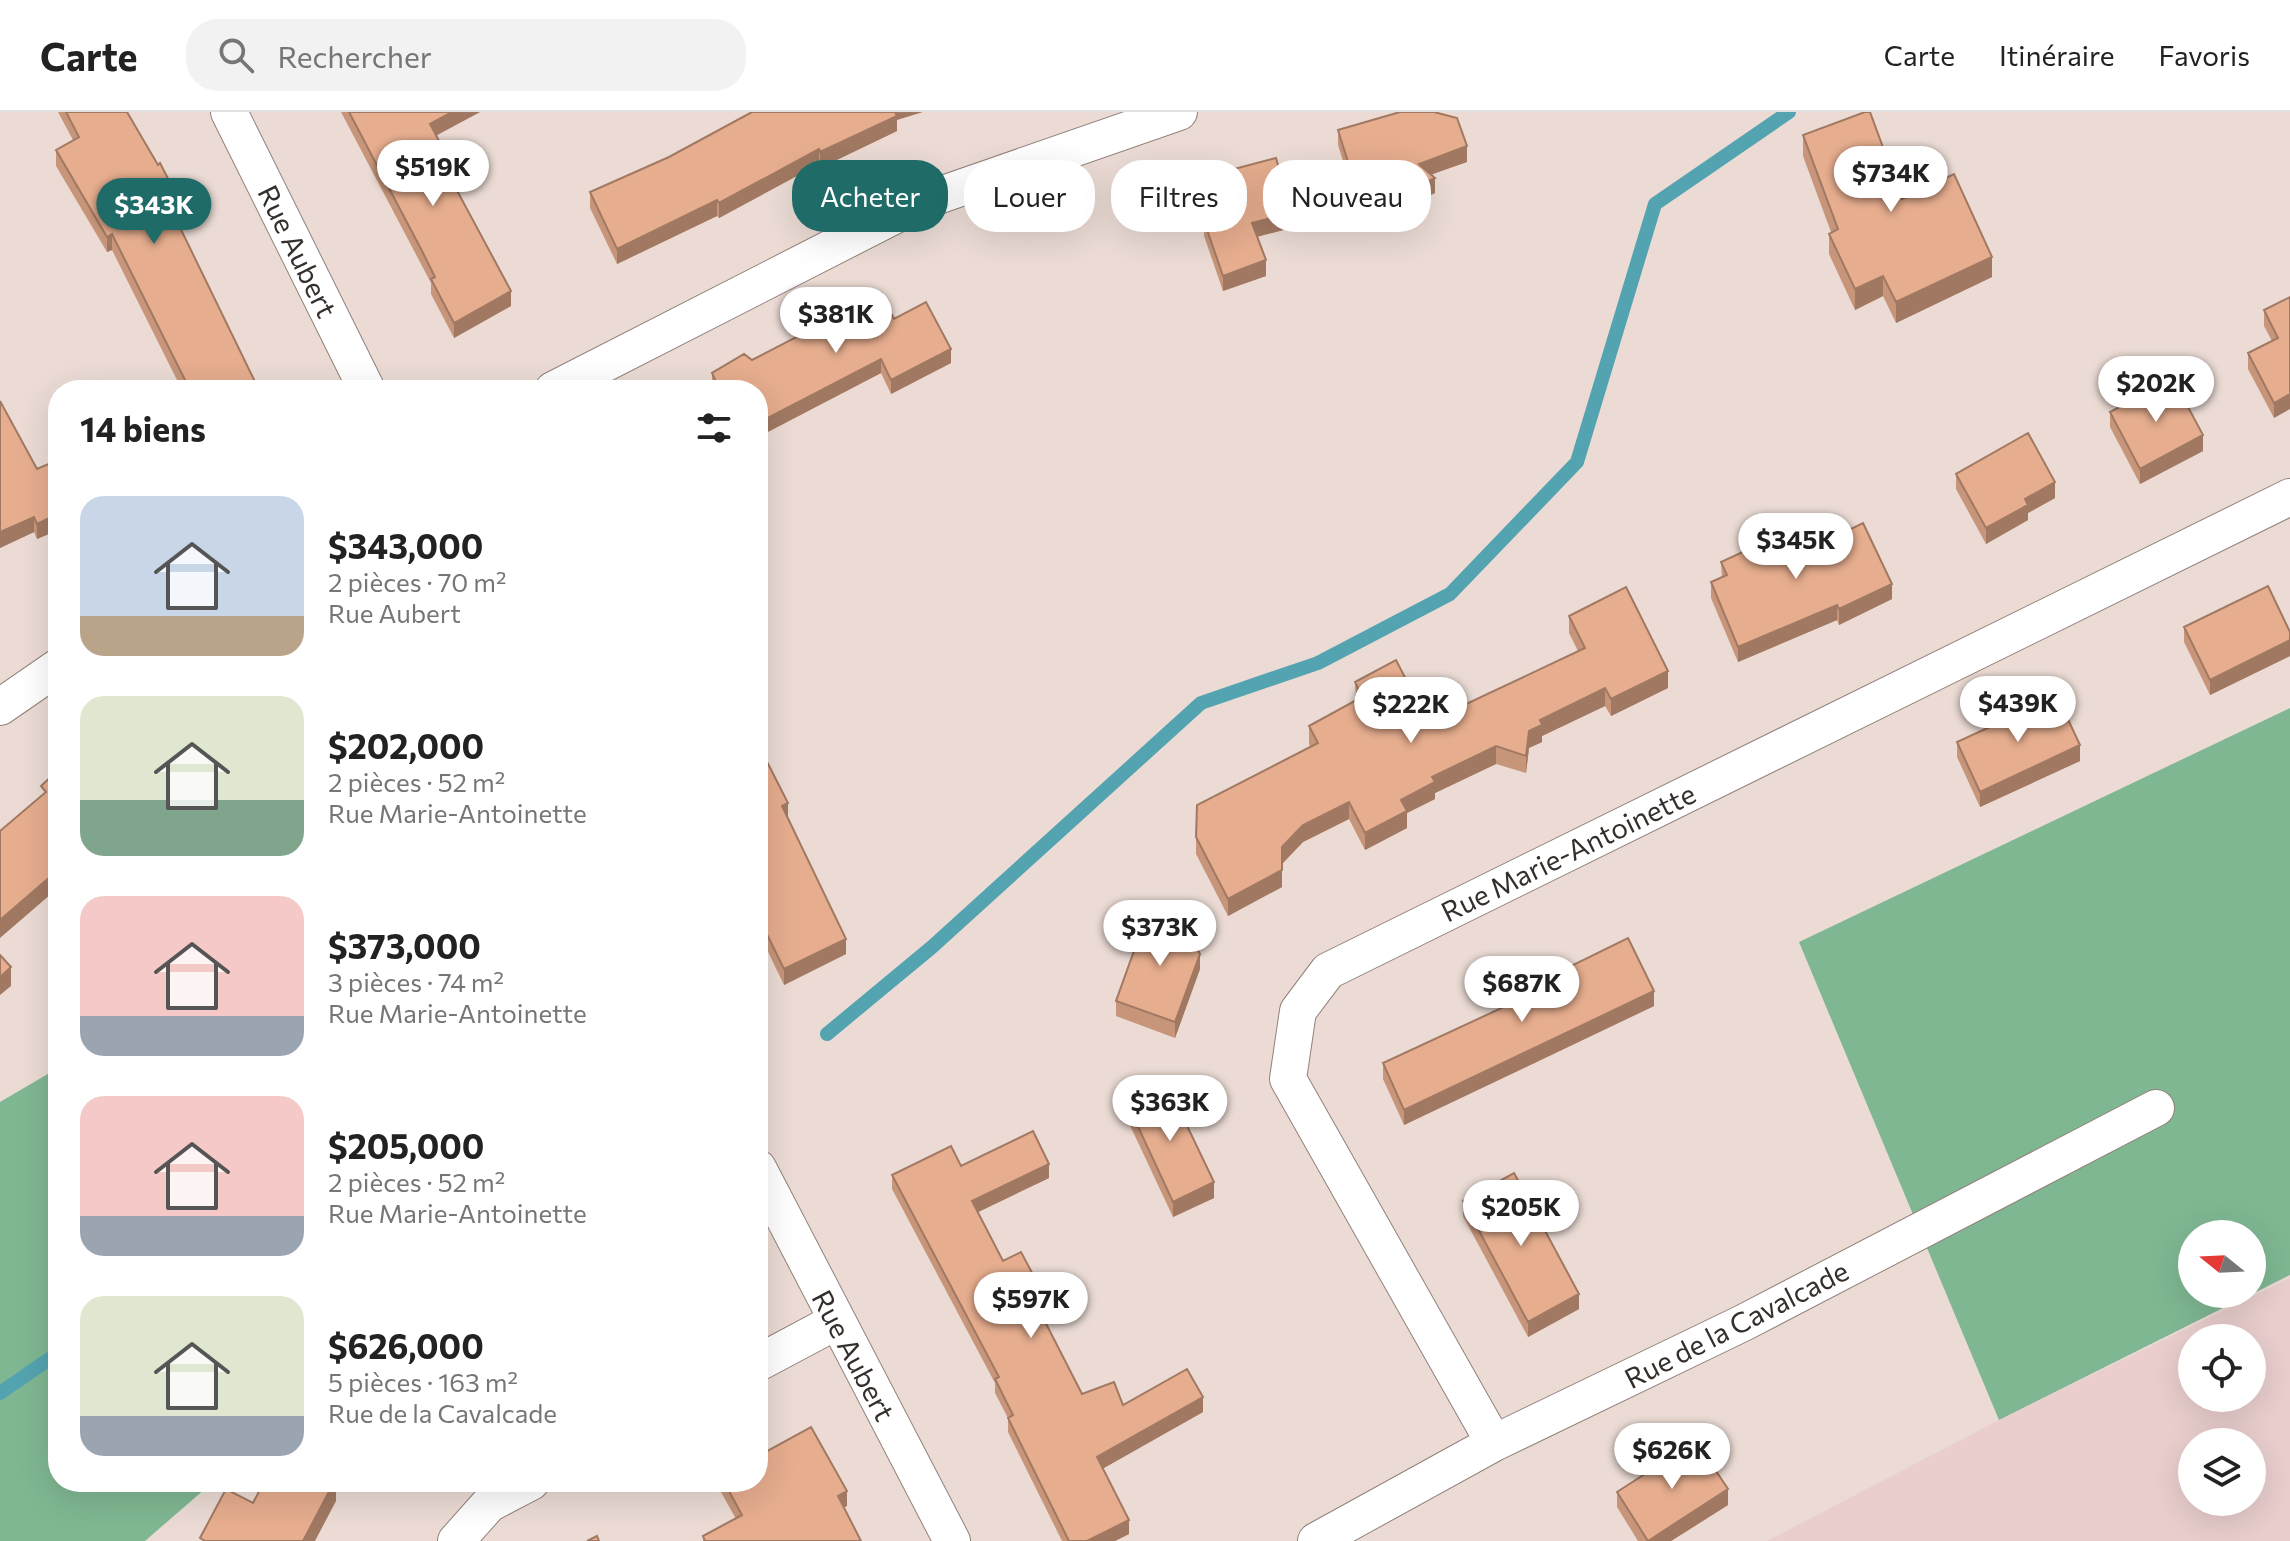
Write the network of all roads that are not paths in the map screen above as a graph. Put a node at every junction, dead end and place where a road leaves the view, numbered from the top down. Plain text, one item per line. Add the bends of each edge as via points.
1 (229, 112) edge
2 (1179, 112) edge
3 (362, 380) edge
4 (573, 380) edge
5 (2290, 497) edge
6 (48, 674) edge
7 (0, 707) edge
8 (2156, 1108) dead end
9 (768, 1188) edge
10 (835, 1322) junction
11 (768, 1358) edge
12 (1494, 1443) junction
13 (512, 1492) edge
14 (456, 1541) edge
15 (952, 1541) edge
16 (1316, 1541) edge

1 - 3 street, Rue Aubert
2 - 4 street via 923,201
5 - 12 street, Rue Marie-Antoinette via 1328,971 1298,1011 1288,1079
6 - 7 street
8 - 12 street, Rue de la Cavalcade via 1743,1323
9 - 10 street, Rue Aubert
10 - 11 street
10 - 15 street, Rue Aubert
12 - 16 street, Rue de la Cavalcade
13 - 14 street via 489,1504

